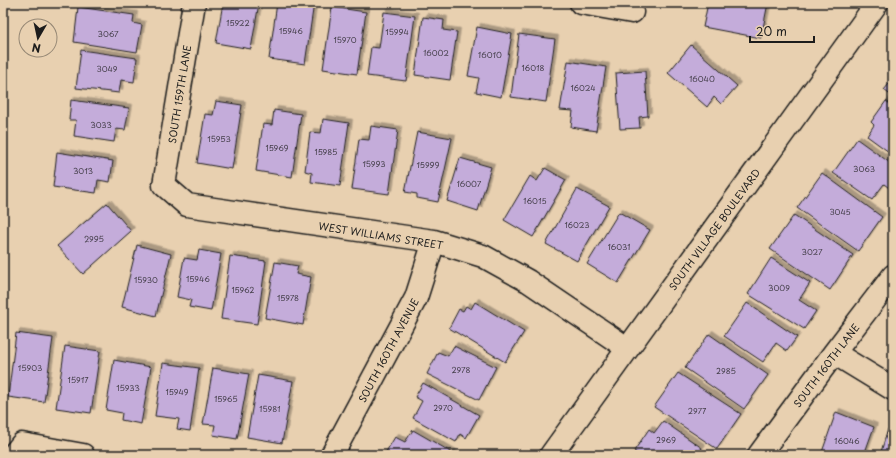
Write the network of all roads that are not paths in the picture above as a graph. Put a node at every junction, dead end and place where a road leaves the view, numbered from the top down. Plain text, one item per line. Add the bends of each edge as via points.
1 (194, 3) edge
2 (581, 3) edge
3 (877, 3) edge
4 (632, 12) dead end
5 (164, 185) joint
6 (434, 241) junction
7 (893, 276) edge
8 (627, 348) junction
9 (834, 353) junction
10 (893, 389) edge
11 (18, 450) edge
12 (83, 455) edge
13 (332, 455) edge
14 (551, 455) edge
15 (760, 455) edge

1 - 5 street, SOUTH 159TH LANE
2 - 4 street
3 - 8 street, SOUTH VILLAGE BOULEVARD
5 - 6 street, WEST WILLIAMS STREET via 187,205
6 - 8 street, WEST WILLIAMS STREET via 483,256 528,281
6 - 13 street, SOUTH 160TH AVENUE via 416,298
7 - 9 street, SOUTH 160TH LANE
8 - 14 street, SOUTH VILLAGE BOULEVARD
9 - 10 street
9 - 15 street, SOUTH 160TH LANE
11 - 12 street

